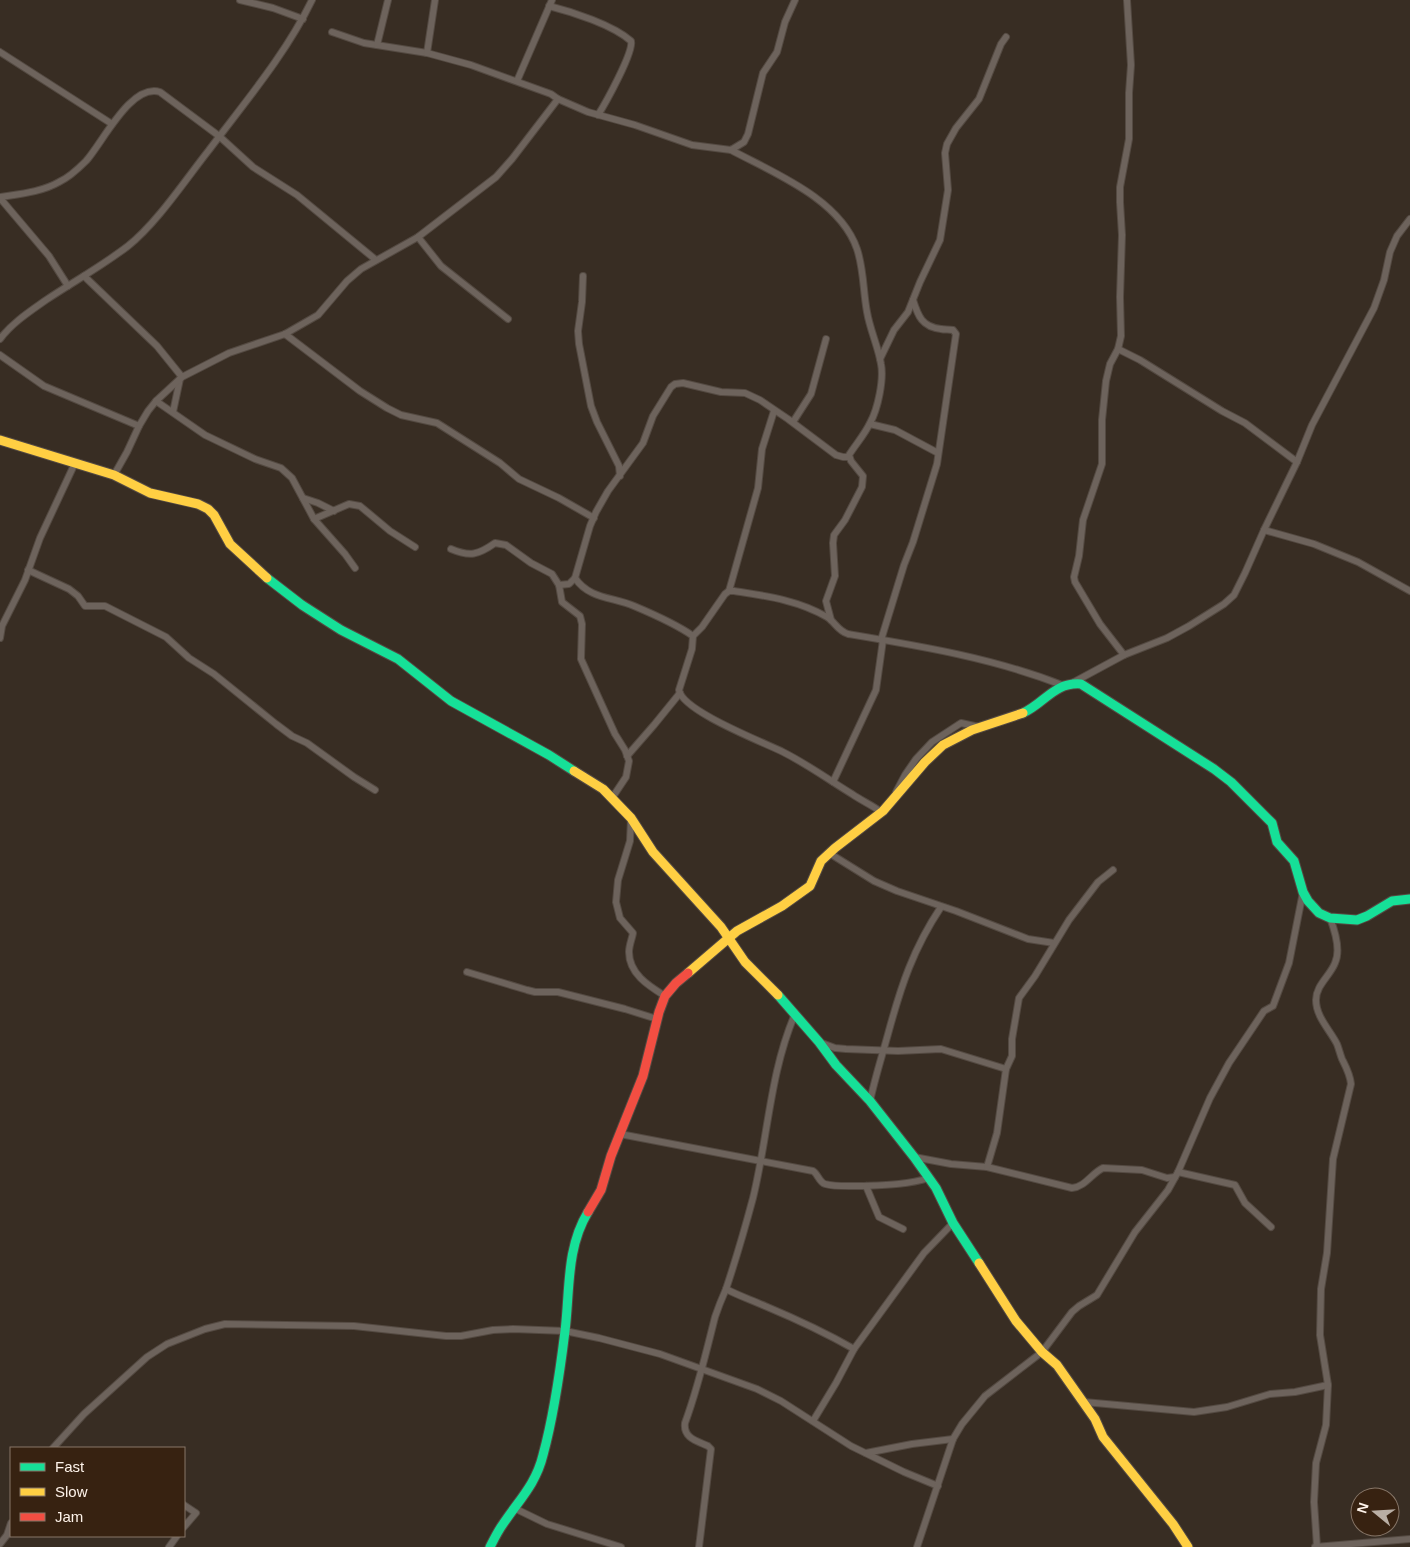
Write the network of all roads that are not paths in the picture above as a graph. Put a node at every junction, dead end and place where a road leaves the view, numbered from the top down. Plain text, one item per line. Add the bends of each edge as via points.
1 (240, 0) edge
2 (312, 0) edge
3 (388, 0) edge
4 (435, 0) edge
5 (795, 0) edge
6 (1127, 0) edge
7 (550, 3) edge
8 (303, 19) junction
9 (332, 32) dead end
10 (1006, 37) dead end
11 (377, 45) junction
12 (0, 52) edge
13 (427, 53) junction
14 (517, 81) junction
15 (558, 99) junction
16 (598, 115) junction
17 (112, 124) junction
18 (219, 136) junction
19 (731, 150) junction
20 (0, 198) edge
21 (1410, 219) edge
22 (418, 237) junction
23 (376, 260) junction
24 (84, 276) junction
25 (583, 276) dead end
26 (68, 286) junction
27 (913, 300) junction
28 (508, 318) dead end
29 (0, 324) edge
30 (9, 328) junction
31 (285, 334) junction
32 (0, 339) edge
33 (826, 339) dead end
34 (1118, 349) junction
35 (0, 355) edge
36 (880, 359) junction
37 (181, 378) junction
38 (156, 401) junction
39 (774, 411) junction
40 (173, 412) junction
41 (793, 422) junction
42 (870, 424) junction
43 (139, 426) junction
44 (0, 440) edge
45 (938, 453) junction
46 (849, 457) junction
47 (1297, 462) junction
48 (75, 463) junction
49 (114, 475) junction
50 (620, 476) junction
51 (303, 498) junction
52 (334, 511) junction
53 (594, 518) junction
54 (314, 519) junction
55 (1264, 530) junction
56 (414, 547) dead end
57 (451, 549) dead end
58 (355, 568) dead end
59 (28, 570) junction
60 (575, 578) junction
61 (559, 585) junction
62 (1410, 590) edge
63 (729, 591) junction
64 (831, 620) junction
65 (1, 626) edge
66 (693, 636) junction
67 (0, 638) edge
68 (882, 640) junction
69 (1124, 655) junction
70 (1074, 682) junction
71 (1062, 685) junction
72 (680, 693) junction
73 (627, 756) junction
74 (833, 782) junction
75 (375, 790) dead end
76 (612, 798) junction
77 (882, 812) junction
78 (631, 818) junction
79 (829, 853) junction
80 (1112, 870) dead end
81 (1303, 892) junction
82 (1410, 898) edge
83 (941, 907) junction
84 (1330, 918) junction
85 (729, 938) junction
86 (1054, 942) junction
87 (467, 972) dead end
88 (665, 996) junction
89 (795, 1014) junction
90 (657, 1019) junction
91 (818, 1042) junction
92 (882, 1051) junction
93 (1006, 1069) junction
94 (870, 1100) junction
95 (620, 1134) junction
96 (914, 1157) junction
97 (760, 1161) junction
98 (987, 1167) junction
99 (1177, 1175) junction
100 (929, 1178) junction
101 (866, 1186) junction
102 (953, 1223) junction
103 (1271, 1227) dead end
104 (903, 1229) dead end
105 (726, 1289) junction
106 (565, 1331) junction
107 (854, 1349) junction
108 (1042, 1352) junction
109 (703, 1369) junction
110 (1328, 1386) junction
111 (1084, 1402) junction
112 (813, 1421) junction
113 (953, 1439) junction
114 (54, 1447) edge
115 (865, 1453) junction
116 (938, 1486) junction
117 (185, 1506) edge
118 (514, 1508) junction
119 (10, 1526) edge
120 (185, 1526) edge
121 (1410, 1538) edge
122 (0, 1544) edge
123 (490, 1547) edge
124 (621, 1547) edge
125 (699, 1547) edge
126 (918, 1547) edge
127 (1188, 1547) edge
128 (1316, 1547) edge

1 - 8 street
2 - 8 street
3 - 11 street
4 - 13 street
5 - 19 street via 777,52 764,73 748,134 744,142
6 - 34 street via 1132,65 1129,139 1120,187 1121,336
7 - 14 street
7 - 16 street via 623,34 631,41 629,53
8 - 18 street
9 - 11 street via 364,44
10 - 27 street via 979,99 956,128 946,147 948,190 940,240
11 - 13 street
12 - 17 street
13 - 14 street
14 - 15 street
15 - 16 street
15 - 22 street via 496,177
16 - 19 street via 698,146
17 - 18 street via 134,98 154,90
17 - 20 street via 86,161 60,182
18 - 23 street via 245,161 297,194
18 - 24 street via 142,233
19 - 36 street via 812,195 836,216 850,236 860,261 866,312
20 - 26 street via 49,256
21 - 47 street via 1390,252 1374,308 1312,425
22 - 23 street
22 - 28 street via 442,266
23 - 31 street via 347,281 318,314
24 - 26 street
24 - 37 street via 157,346
25 - 50 street via 579,344 591,406 619,466
26 - 30 street
27 - 36 street
27 - 45 street via 924,324 953,330 956,334
29 - 30 street
30 - 32 street
31 - 37 street via 229,353
31 - 53 street via 387,408 401,415 437,423 506,467 519,479
33 - 41 street via 811,394
34 - 47 street via 1245,423
34 - 69 street via 1106,381 1102,464 1083,520 1074,577 1100,624
35 - 43 street via 44,386
36 - 42 street via 880,390
37 - 38 street
37 - 40 street
38 - 40 street
38 - 43 street
39 - 41 street
39 - 50 street via 745,392 721,392 675,384 653,416 643,443
39 - 63 street via 762,449 758,488
40 - 51 street via 234,450 281,468 292,478
41 - 46 street via 836,455
42 - 45 street via 896,430
42 - 46 street
43 - 49 street
44 - 48 street
45 - 68 street via 926,503
46 - 64 street via 862,473 863,484 834,535 835,576 826,601
47 - 55 street
48 - 49 street
48 - 59 street
49 - 76 street via 150,493 208,509 230,544 259,572 302,605 341,630 398,658 451,701 549,755
50 - 53 street
51 - 52 street
51 - 54 street
52 - 54 street
52 - 56 street via 350,504 360,506
53 - 60 street
54 - 58 street
55 - 62 street via 1314,544 1358,562
55 - 69 street via 1246,573 1229,599 1166,638
57 - 61 street via 471,555 495,543 502,543 552,574
59 - 65 street
59 - 75 street via 75,592 84,606 105,606 166,637 292,736
60 - 61 street via 569,584
60 - 66 street via 589,592 643,610
61 - 73 street via 562,602 580,616 581,659
63 - 64 street via 786,600
63 - 66 street
64 - 68 street via 844,633
65 - 67 street
66 - 72 street
68 - 71 street via 960,654
68 - 74 street via 876,690
69 - 70 street
70 - 71 street
70 - 81 street via 1115,705 1231,782 1272,823 1277,842 1294,861
71 - 77 street via 1027,712 968,731 939,748
72 - 73 street
72 - 74 street via 688,703 715,720 784,752
73 - 76 street via 629,768 626,777
74 - 77 street
76 - 78 street
77 - 79 street
78 - 85 street via 653,852
78 - 88 street via 630,841 618,880 616,902 620,918 633,932 629,951 634,968 647,985
79 - 83 street via 880,884
79 - 85 street via 821,861 807,889
80 - 86 street via 1098,882
81 - 84 street via 1319,913
81 - 99 street via 1289,963 1273,1006 1264,1011 1229,1063 1202,1114
82 - 84 street via 1392,900 1357,920
83 - 86 street via 1028,939
83 - 92 street via 911,960
84 - 110 street via 1335,931 1337,956 1317,992 1316,1002 1320,1016 1337,1044 1351,1084 1333,1158 1327,1253 1321,1289 1320,1335
85 - 88 street
85 - 89 street via 745,962
86 - 93 street via 1019,998 1012,1056
87 - 90 street via 527,990 558,992
88 - 90 street
89 - 91 street
89 - 97 street via 774,1080
90 - 95 street via 643,1076
91 - 92 street via 835,1048
91 - 94 street
92 - 93 street via 941,1049
92 - 94 street
93 - 98 street via 997,1132
94 - 96 street
95 - 97 street
95 - 106 street via 601,1190 576,1236
96 - 98 street
96 - 100 street
97 - 101 street via 813,1170 825,1184
97 - 105 street via 753,1198
98 - 99 street via 1072,1188 1077,1188 1103,1168 1142,1170 1167,1178
99 - 103 street via 1235,1185 1245,1203
99 - 108 street via 1135,1232 1097,1295 1072,1312
100 - 101 street via 905,1184
100 - 102 street
101 - 104 street via 878,1217
102 - 107 street via 924,1253
102 - 108 street via 1016,1321
105 - 107 street via 822,1331
105 - 109 street
106 - 109 street via 620,1343
106 - 114 street via 513,1329 446,1336 354,1326 225,1324 167,1344 147,1357 90,1407
106 - 118 street via 543,1457 536,1478
107 - 112 street
108 - 111 street via 1057,1365
108 - 113 street via 985,1396
109 - 112 street via 758,1389
109 - 125 street via 684,1429 688,1436 711,1449
110 - 111 street via 1270,1394 1227,1407 1194,1412
110 - 128 street via 1326,1425 1316,1463
111 - 127 street via 1103,1436
112 - 115 street
113 - 115 street
113 - 116 street
115 - 116 street
116 - 126 street
117 - 120 street via 196,1513
118 - 123 street
118 - 124 street via 547,1524
119 - 122 street
121 - 128 street

